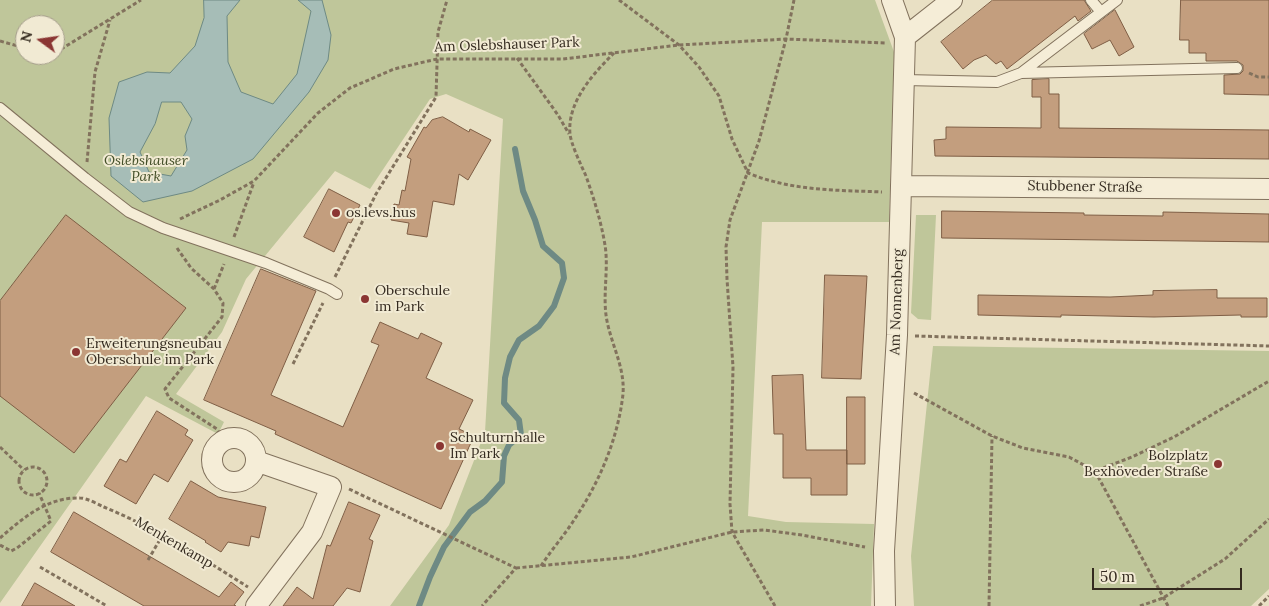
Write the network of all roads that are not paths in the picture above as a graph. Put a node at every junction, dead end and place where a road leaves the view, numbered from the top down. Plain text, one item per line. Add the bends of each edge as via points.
1 (892, 0) edge
2 (952, 0) edge
3 (1091, 0) edge
4 (1117, 0) edge
5 (1100, 12) junction
6 (905, 37) junction
7 (1237, 68) road end
8 (1021, 73) junction
9 (904, 80) junction
10 (0, 108) edge
11 (902, 186) junction
12 (1269, 189) edge
13 (333, 292) road end
14 (256, 461) junction
15 (260, 602) edge
16 (885, 606) edge

1 - 6 street, Am Nonnenberg
2 - 6 street
3 - 5 lane
4 - 5 lane
5 - 8 lane
6 - 9 street, Am Nonnenberg
7 - 8 lane
8 - 9 lane via 997,82
9 - 11 street, Am Nonnenberg
10 - 13 lane via 129,212 163,228 266,263
11 - 12 street, Stubbener Straße
11 - 16 street, Am Nonnenberg via 884,551
14 - 14 street via 253,470 243,480 235,482 220,477 212,458 214,450 230,437 245,440 252,446
14 - 15 street via 331,487 312,532

